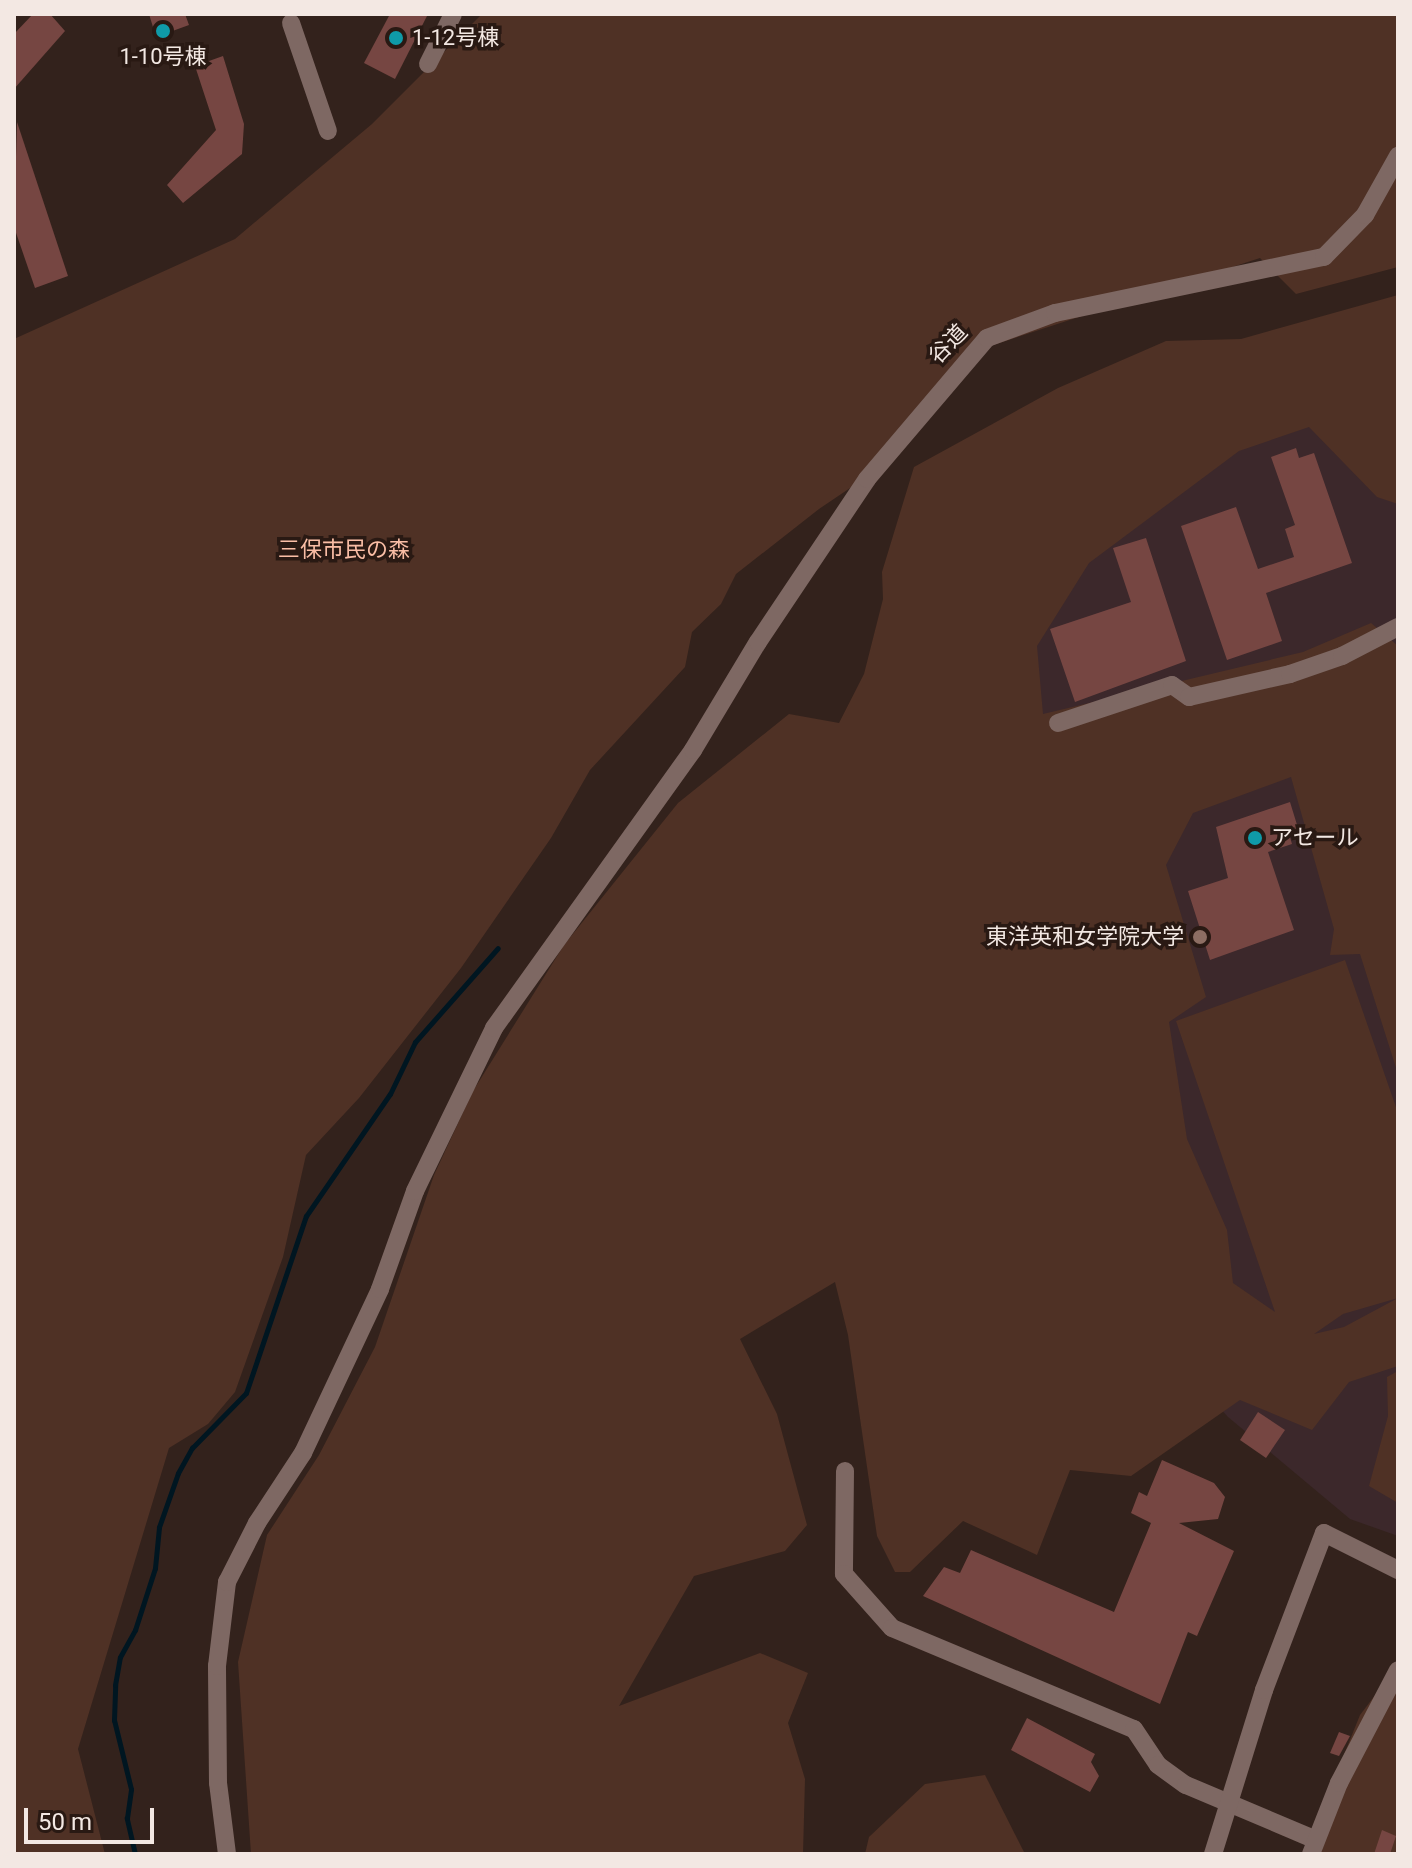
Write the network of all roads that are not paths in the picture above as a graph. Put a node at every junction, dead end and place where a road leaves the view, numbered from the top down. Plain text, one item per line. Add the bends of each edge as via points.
1 (453, 14) edge
2 (291, 23) dead end
3 (428, 64) dead end
4 (328, 131) dead end
5 (1398, 156) edge
6 (1398, 627) edge
7 (1058, 723) dead end
8 (845, 1471) dead end
9 (1398, 1570) edge
10 (1398, 1670) edge
11 (1233, 1802) junction
12 (1312, 1846) edge
13 (227, 1854) edge
14 (1213, 1854) edge

1 - 3 street
2 - 4 street
5 - 13 street, 谷道 via 1365,215 1324,257 1055,313 987,338 867,479 677,774 494,1028 415,1191 380,1289 303,1453 257,1523 227,1582 217,1666 218,1783
6 - 7 street via 1342,656 1290,674 1189,697 1172,685
8 - 11 street via 844,1574 892,1628 1134,1729 1158,1765 1186,1785
9 - 11 street via 1324,1533 1264,1690
10 - 12 street
11 - 12 street
11 - 14 street

